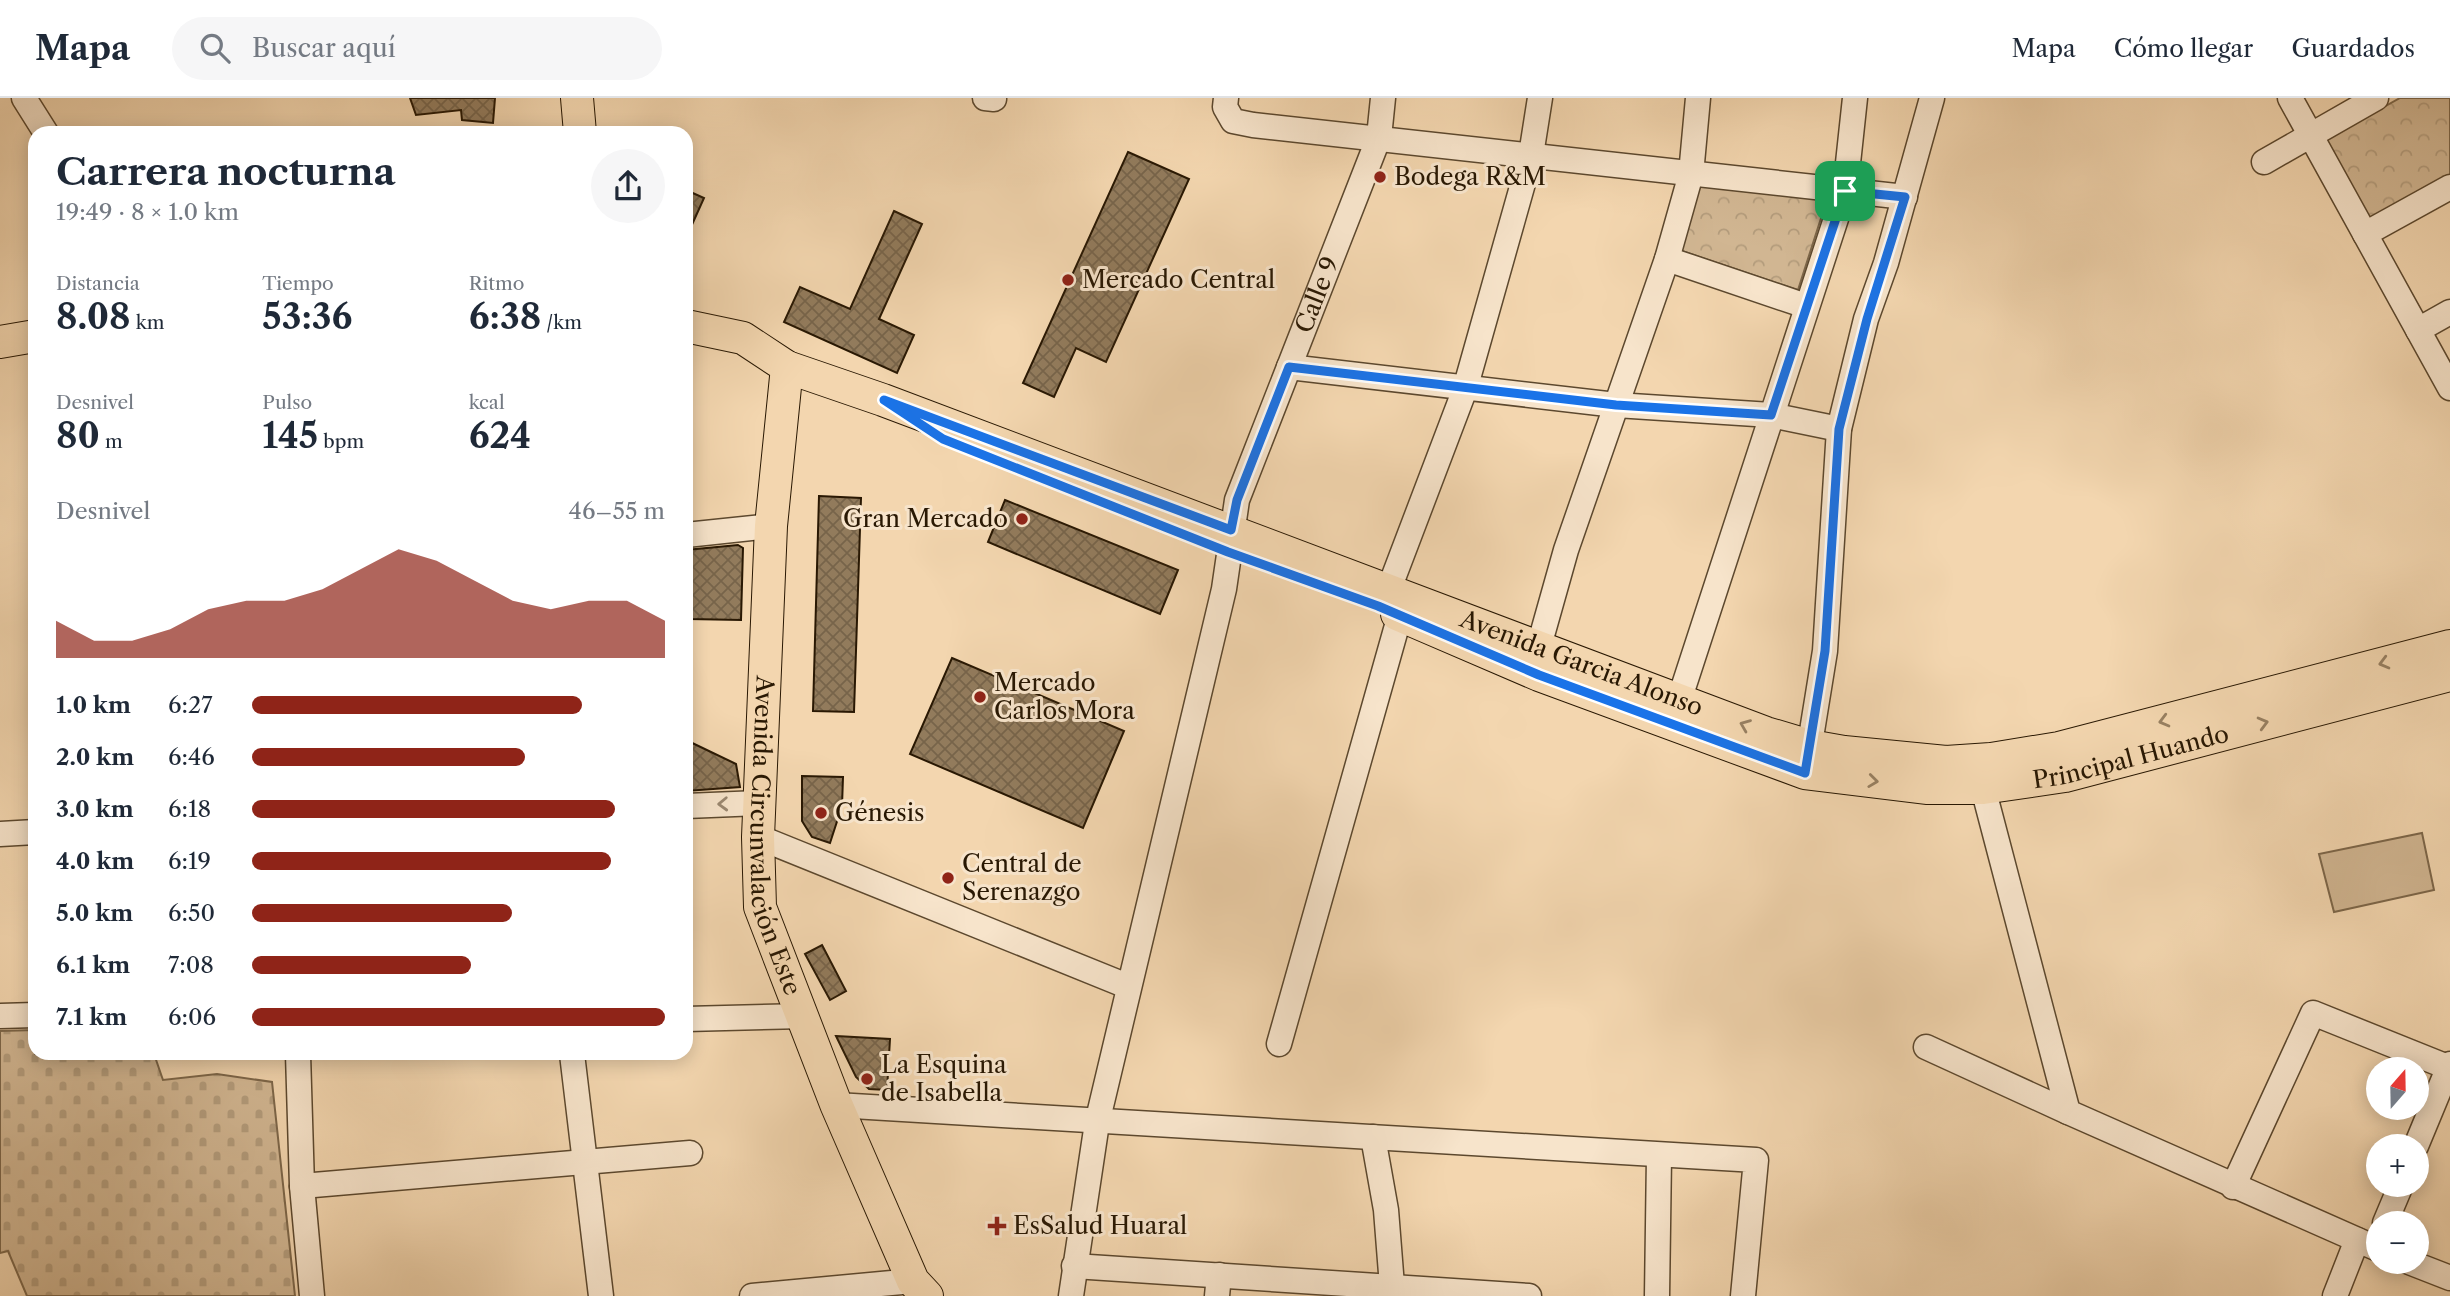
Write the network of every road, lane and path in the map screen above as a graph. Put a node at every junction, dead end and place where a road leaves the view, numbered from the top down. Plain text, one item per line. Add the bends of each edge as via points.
1 (24, 98) edge
2 (578, 98) edge
3 (985, 98) edge
4 (1226, 98) edge
5 (1383, 98) edge
6 (1540, 98) edge
7 (1698, 98) edge
8 (1855, 98) edge
9 (1932, 98) edge
10 (2290, 98) edge
11 (2376, 98) edge
12 (994, 99) edge
13 (42, 126) edge
14 (580, 126) edge
15 (2309, 134) junction
16 (1379, 137) junction
17 (1531, 155) junction
18 (2264, 162) dead end
19 (1691, 174) junction
20 (2450, 187) edge
21 (1845, 191) junction
22 (1905, 197) junction
23 (2365, 234) junction
24 (1667, 259) junction
25 (1805, 306) junction
26 (2450, 312) edge
27 (693, 327) edge
28 (2418, 330) junction
29 (28, 337) edge
30 (0, 342) edge
31 (787, 367) junction
32 (1289, 367) junction
33 (2450, 387) edge
34 (1465, 389) junction
35 (1616, 405) junction
36 (1771, 415) junction
37 (1839, 429) junction
38 (771, 526) junction
39 (693, 534) edge
40 (1230, 541) junction
41 (1394, 602) junction
42 (2450, 646) edge
43 (1539, 661) junction
44 (2450, 675) edge
45 (1676, 711) junction
46 (1808, 760) junction
47 (1983, 788) junction
48 (759, 803) junction
49 (693, 806) edge
50 (28, 832) edge
51 (0, 834) edge
52 (758, 837) junction
53 (1127, 986) junction
54 (28, 1015) edge
55 (0, 1016) edge
56 (804, 1016) junction
57 (693, 1019) edge
58 (1279, 1044) dead end
59 (1926, 1046) dead end
60 (298, 1060) edge
61 (573, 1060) edge
62 (2450, 1066) edge
63 (836, 1105) junction
64 (2068, 1112) junction
65 (1097, 1122) junction
66 (2421, 1134) edge
67 (1373, 1137) junction
68 (690, 1153) dead end
69 (1659, 1156) junction
70 (583, 1161) junction
71 (302, 1186) junction
72 (2233, 1187) junction
73 (2366, 1242) edge
74 (2366, 1252) edge
75 (1074, 1266) junction
76 (2429, 1270) edge
77 (2450, 1278) edge
78 (1218, 1285) edge
79 (1378, 1289) edge
80 (918, 1291) edge
81 (312, 1296) edge
82 (601, 1296) edge
83 (752, 1296) edge
84 (1071, 1296) edge
85 (1521, 1296) edge
86 (1529, 1296) edge
87 (1657, 1296) edge
88 (1743, 1296) edge
89 (2335, 1296) edge

1 - 13 street
2 - 14 main road
3 - 12 street
4 - 16 street via 1225,107 1233,121
5 - 16 street, Calle 9
6 - 17 street
7 - 19 street
8 - 21 street
9 - 22 street
10 - 15 street
11 - 15 street
15 - 18 street
15 - 23 street
16 - 17 street
16 - 32 street, Calle 9
17 - 19 street
17 - 34 street
19 - 21 street
19 - 24 street
20 - 23 street
21 - 22 street
21 - 25 street
22 - 37 street
23 - 28 street
24 - 25 street
24 - 35 street
25 - 36 street
26 - 28 street
27 - 31 main road, Avenida Garcia Alonso via 743,338
28 - 33 street
29 - 30 main road
31 - 38 main road, Avenida Circunvalación Este
31 - 40 main road, Avenida Garcia Alonso via 884,400 943,439
32 - 34 street
32 - 40 street, Calle 9 via 1237,500
34 - 35 street
34 - 41 street
35 - 36 street
35 - 43 street via 1566,550
36 - 37 street
36 - 45 street
37 - 46 street via 1825,651
38 - 39 street
38 - 48 main road, Avenida Circunvalación Este
40 - 41 main road, Avenida Garcia Alonso
40 - 53 street, Calle 9 via 1224,589
41 - 43 main road, Avenida Garcia Alonso
41 - 58 street
42 -> 46 main road, Principal Huando via 2046,750 1946,762
43 - 45 main road, Avenida Garcia Alonso
47 -> 44 main road, Principal Huando via 2065,776
45 - 46 main road, Avenida Garcia Alonso
46 -> 47 main road, Principal Huando via 1928,788
47 - 64 street
48 -> 49 street
48 - 52 main road, Avenida Circunvalación Este
50 - 51 street
52 - 53 street
52 - 56 main road, Avenida Circunvalación Este via 760,907
53 - 65 street, Calle 9
54 - 55 street
56 - 57 street
56 - 63 main road, Avenida Circunvalación Este
59 - 64 street
60 - 71 street
61 - 70 street
62 - 66 street
62 - 72 street via 2313,1013
63 - 65 street
63 - 80 main road, Avenida Circunvalación Este
64 - 72 street
65 - 67 street
65 - 75 street, Calle 9
67 - 69 street
67 - 79 street via 1386,1210
68 - 70 street
69 - 87 street
69 - 88 street via 1756,1160
70 - 71 street
70 - 82 street
71 - 81 street
72 - 73 street
74 - 89 street
75 - 78 street
75 - 84 street, Calle 9
76 - 77 street
78 - 79 street
79 - 85 street
80 - 83 street
85 - 86 street

